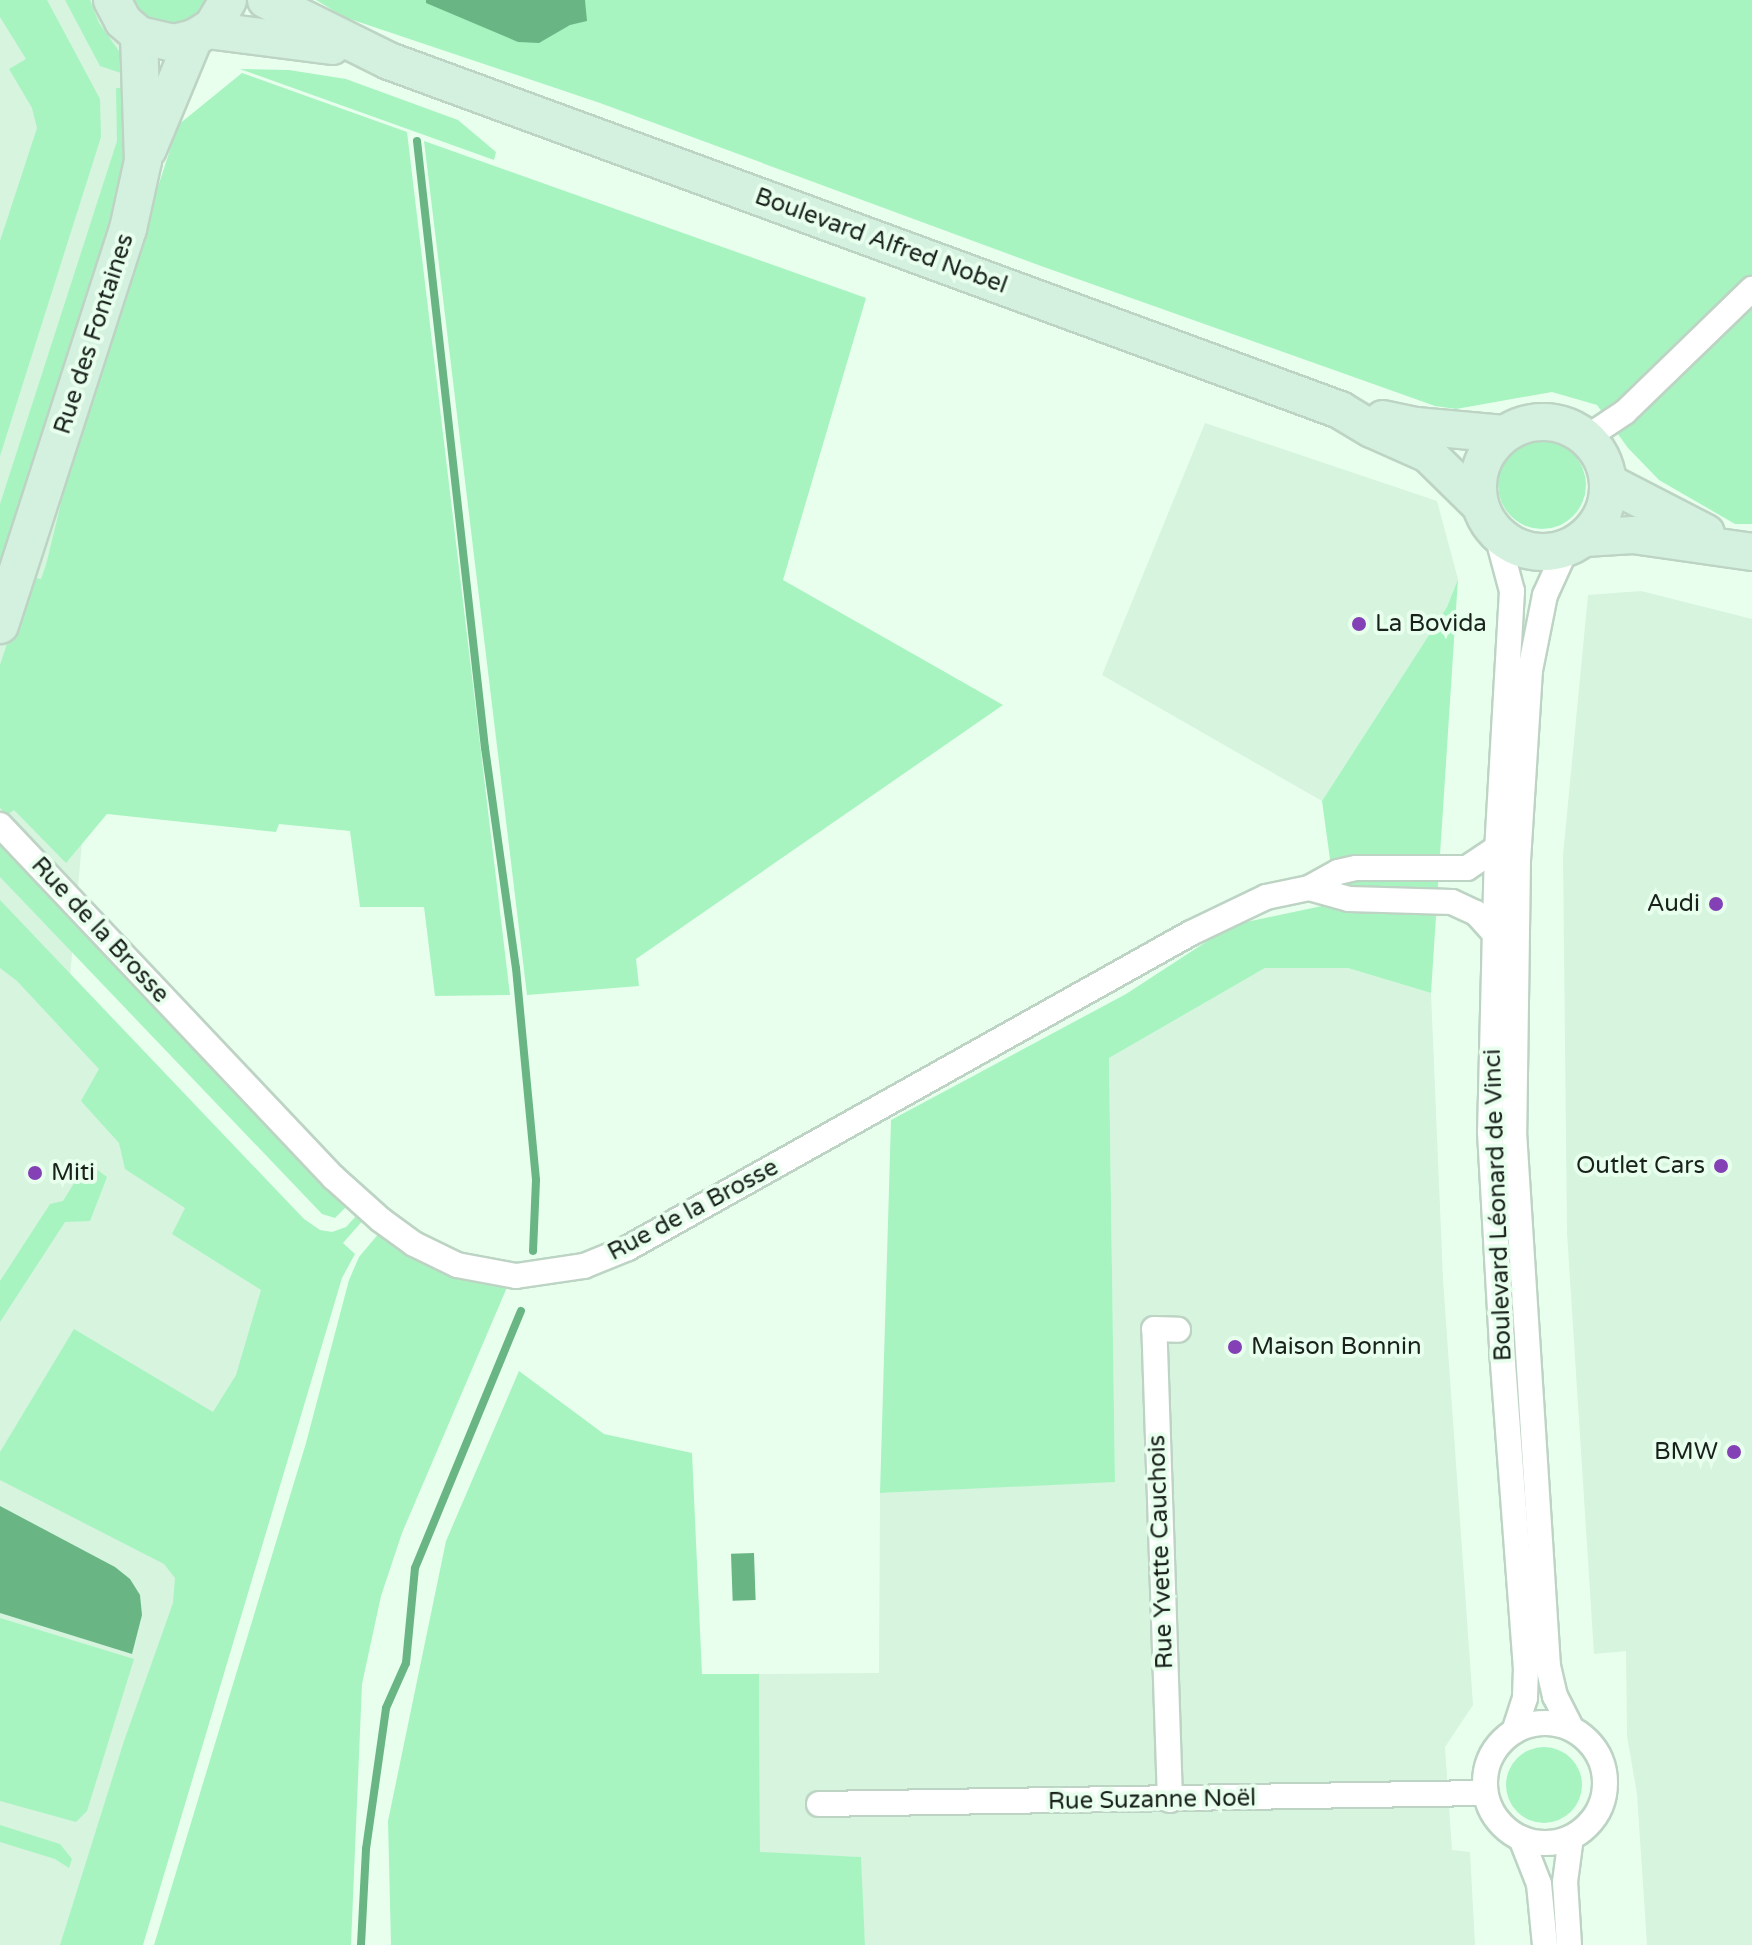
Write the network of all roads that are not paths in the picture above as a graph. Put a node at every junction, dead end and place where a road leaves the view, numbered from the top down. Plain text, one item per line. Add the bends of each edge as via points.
1 (112, 0) edge
2 (228, 0) edge
3 (266, 0) edge
4 (200, 34) junction
5 (139, 35) junction
6 (389, 61) junction
7 (143, 161) junction
8 (1752, 289) edge
9 (1340, 410) junction
10 (1504, 434) junction
11 (1586, 438) junction
12 (1609, 483) junction
13 (1488, 520) junction
14 (1575, 543) junction
15 (1750, 551) edge
16 (0, 625) edge
17 (0, 825) edge
18 (1497, 848) junction
19 (1309, 888) junction
20 (1493, 932) junction
21 (1178, 1330) dead end
22 (1571, 1728) junction
23 (1514, 1731) junction
24 (1485, 1793) junction
25 (1170, 1800) junction
26 (819, 1804) dead end
27 (1571, 1837) junction
28 (1521, 1838) junction
29 (1545, 1945) edge
30 (1569, 1945) edge

1 - 5 main road via 123,21
2 - 4 main road via 223,13
3 - 6 main road, Boulevard Alfred Nobel
4 - 5 main road via 174,43
4 - 6 main road via 304,41
4 - 7 main road
5 - 7 main road, Rue des Fontaines
6 - 9 main road, Boulevard Alfred Nobel
7 - 16 main road, Rue des Fontaines via 128,229
8 - 11 street via 1625,412
9 - 10 main road via 1416,426
9 - 13 main road, Boulevard Alfred Nobel via 1428,454
10 - 11 main road via 1546,422 1567,426
10 - 13 main road via 1490,448 1477,485
11 - 12 main road via 1598,451
12 - 14 main road via 1598,523
12 - 15 main road via 1678,522
13 - 14 main road via 1530,552
13 - 18 street, Boulevard Léonard de Vinci via 1509,567 1512,591
14 - 15 main road via 1633,535
14 - 22 street, Boulevard Léonard de Vinci via 1545,595 1530,670 1518,859 1514,1132 1548,1666
17 - 19 street, Rue de la Brosse via 333,1177 381,1220 457,1265 516,1276 584,1266 628,1248 1191,933 1258,900
18 - 19 street, Rue de la Brosse via 1467,868 1356,868
18 - 20 street, Boulevard Léonard de Vinci
19 - 20 street, Rue de la Brosse via 1349,899 1452,902 1476,913
20 - 23 street, Boulevard Léonard de Vinci via 1490,1132 1526,1668 1525,1698
21 - 25 street, Rue Yvette Cauchois via 1154,1329
22 - 23 street via 1542,1723
22 - 27 street via 1601,1760 1605,1783 1601,1805
23 - 24 street via 1490,1757
24 - 25 street, Rue Suzanne Noël
24 - 28 street via 1492,1812
25 - 26 street, Rue Suzanne Noël
27 - 28 street via 1546,1843
27 - 30 street via 1565,1882
28 - 29 street via 1539,1884

